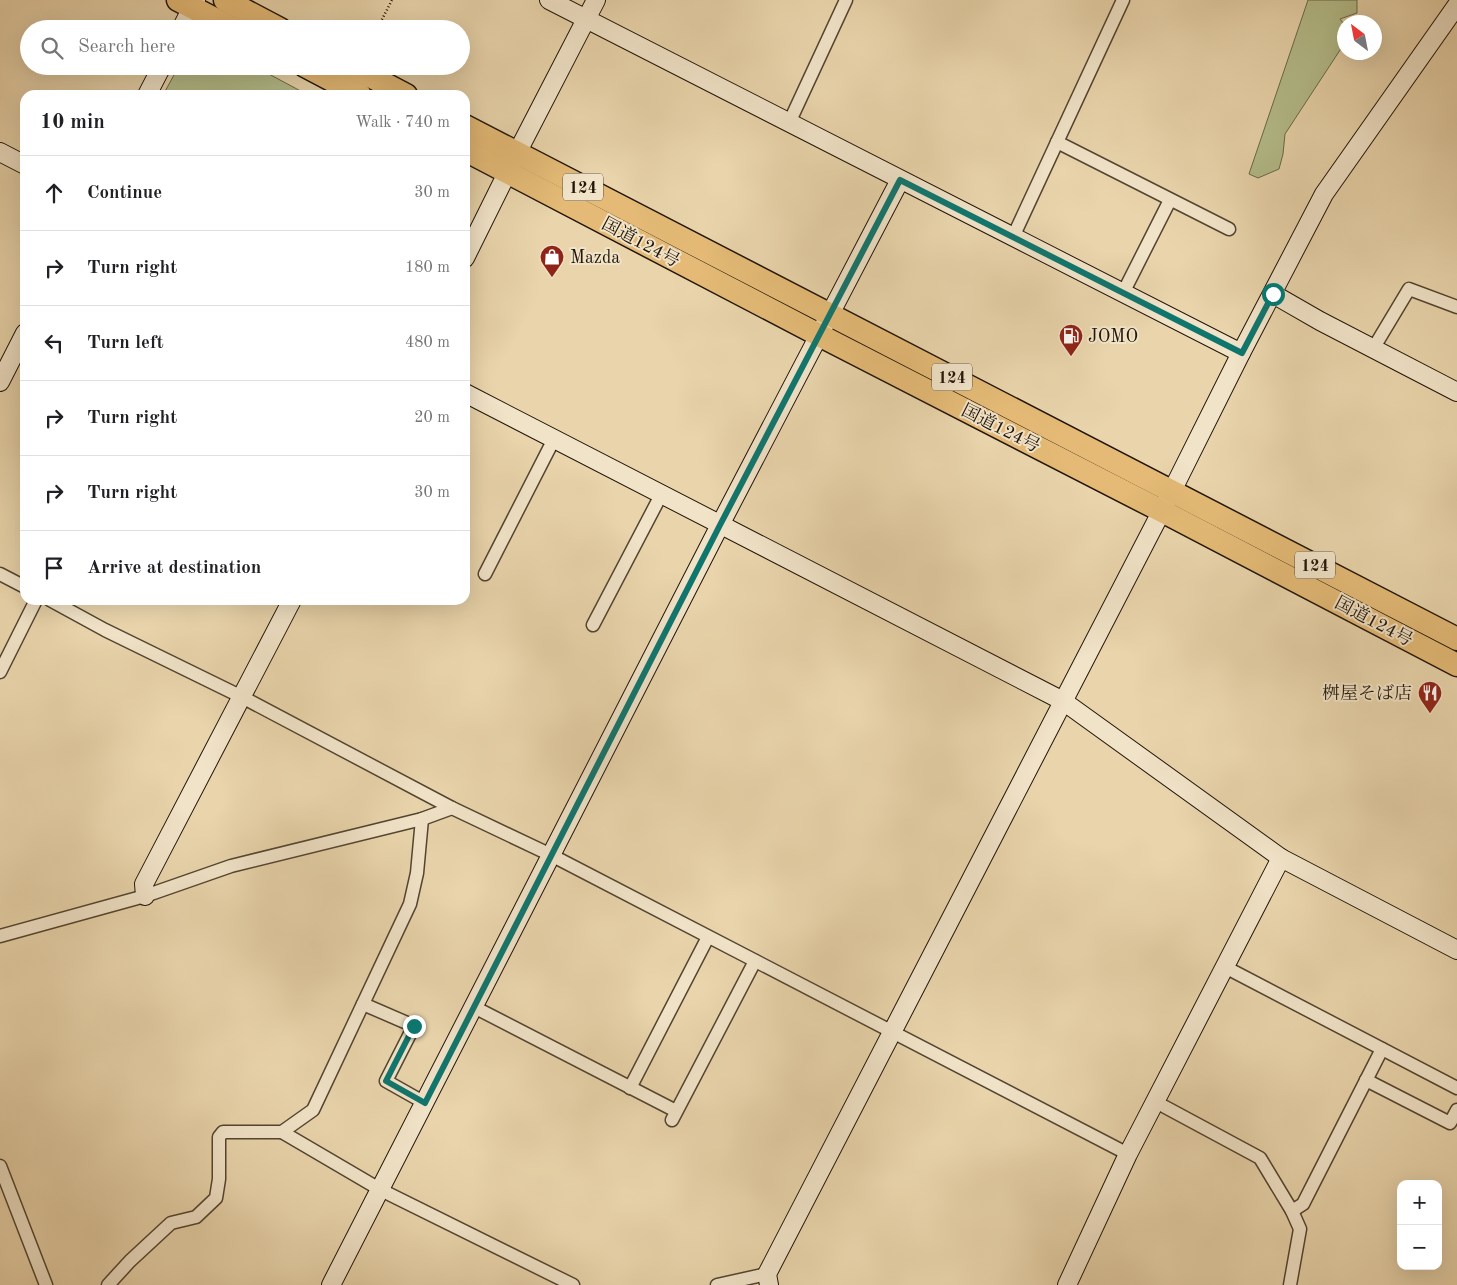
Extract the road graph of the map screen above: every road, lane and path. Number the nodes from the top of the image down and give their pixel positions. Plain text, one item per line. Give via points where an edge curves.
1 (225, 0) edge
2 (392, 0) edge
3 (549, 0) edge
4 (596, 0) edge
5 (846, 0) edge
6 (1123, 0) edge
7 (189, 2) edge
8 (1457, 5) edge
9 (586, 19) junction
10 (184, 20) edge
11 (219, 20) edge
12 (263, 20) edge
13 (382, 20) edge
14 (157, 75) edge
15 (322, 75) edge
16 (369, 75) edge
17 (150, 90) edge
18 (351, 90) edge
19 (397, 90) edge
20 (789, 123) junction
21 (470, 130) edge
22 (1057, 142) junction
23 (470, 151) edge
24 (0, 152) edge
25 (20, 162) edge
26 (512, 163) junction
27 (900, 180) junction
28 (1170, 200) junction
29 (1229, 229) dead end
30 (1013, 237) junction
31 (470, 248) edge
32 (1123, 293) junction
33 (1273, 294) junction
34 (1457, 307) edge
35 (831, 314) junction
36 (819, 335) junction
37 (20, 343) edge
38 (1373, 349) junction
39 (1242, 353) junction
40 (0, 382) edge
41 (1457, 392) edge
42 (470, 396) edge
43 (554, 439) junction
44 (661, 495) junction
45 (1167, 501) junction
46 (720, 525) junction
47 (0, 574) edge
48 (485, 574) dead end
49 (20, 584) edge
50 (34, 605) edge
51 (59, 605) edge
52 (289, 605) edge
53 (593, 625) dead end
54 (1457, 639) edge
55 (1457, 665) edge
56 (0, 672) edge
57 (242, 696) junction
58 (1063, 702) junction
59 (452, 808) junction
60 (422, 819) junction
61 (551, 856) junction
62 (1282, 858) junction
63 (145, 896) junction
64 (0, 936) edge
65 (708, 937) junction
66 (1457, 950) edge
67 (755, 961) junction
68 (1224, 967) junction
69 (363, 1004) junction
70 (474, 1007) junction
71 (892, 1032) junction
72 (1382, 1049) junction
73 (1366, 1080) junction
74 (630, 1088) junction
75 (1457, 1088) edge
76 (1154, 1101) junction
77 (425, 1103) junction
78 (1457, 1110) edge
79 (282, 1132) junction
80 (1128, 1154) junction
81 (0, 1166) edge
82 (381, 1190) junction
83 (1292, 1211) junction
84 (768, 1280) edge
85 (46, 1285) edge
86 (108, 1285) edge
87 (332, 1285) edge
88 (574, 1285) edge
89 (717, 1285) edge
90 (1067, 1285) edge
91 (1290, 1285) edge

1 - 12 highway
2 - 13 path
3 - 9 street
4 - 9 street
5 - 20 street
6 - 22 street
7 - 10 street
7 - 11 highway
8 - 33 street via 1324,194
9 - 20 street
9 - 26 street
14 - 17 street
15 - 18 highway
16 - 19 highway
20 - 27 street
21 - 26 highway, 国道124号 / 124
22 - 28 street
22 - 30 street
23 - 26 highway, 国道124号 / 124
24 - 25 street
26 - 31 street
26 - 35 highway, 国道124号 / 124
26 - 36 highway, 国道124号 / 124
27 - 30 street
27 - 35 street
28 - 29 street
28 - 32 street
30 - 32 street
32 - 39 street
33 - 38 street
33 - 39 street
34 - 38 street via 1409,289
35 - 36 street
35 - 45 highway, 国道124号 / 124
36 - 45 highway, 国道124号 / 124
36 - 46 street
37 - 40 street
38 - 41 street
39 - 45 street
42 - 43 street
43 - 44 street
43 - 48 street
44 - 46 street
44 - 53 street
45 - 54 highway, 国道124号 / 124
45 - 55 highway, 国道124号 / 124
45 - 58 street
46 - 58 street
46 - 61 street
47 - 49 street
50 - 56 street
51 - 57 street
52 - 57 street
57 - 59 street
57 - 63 street via 144,884
58 - 62 street
58 - 71 street
59 - 60 street
59 - 61 street
60 - 63 street via 231,866
60 - 69 street via 418,873 410,904
61 - 65 street
61 - 70 street
62 - 66 street
62 - 68 street
63 - 64 street
65 - 67 street
65 - 74 street
67 - 71 street
67 - 74 street via 674,1116
68 - 72 street
68 - 76 street
69 - 77 street via 414,1026 386,1081
69 - 79 street via 313,1110
70 - 74 street
70 - 77 street
71 - 80 street
71 - 84 street
72 - 73 street
72 - 75 street
73 - 78 street via 1450,1123
73 - 83 street via 1302,1204
76 - 80 street
76 - 83 street via 1260,1158
77 - 82 street
79 - 82 street
79 - 86 street via 223,1132 219,1137 216,1198 196,1217 171,1223
80 - 90 street
81 - 85 street
82 - 87 street
82 - 88 street
83 - 91 street via 1300,1229
84 - 89 street

